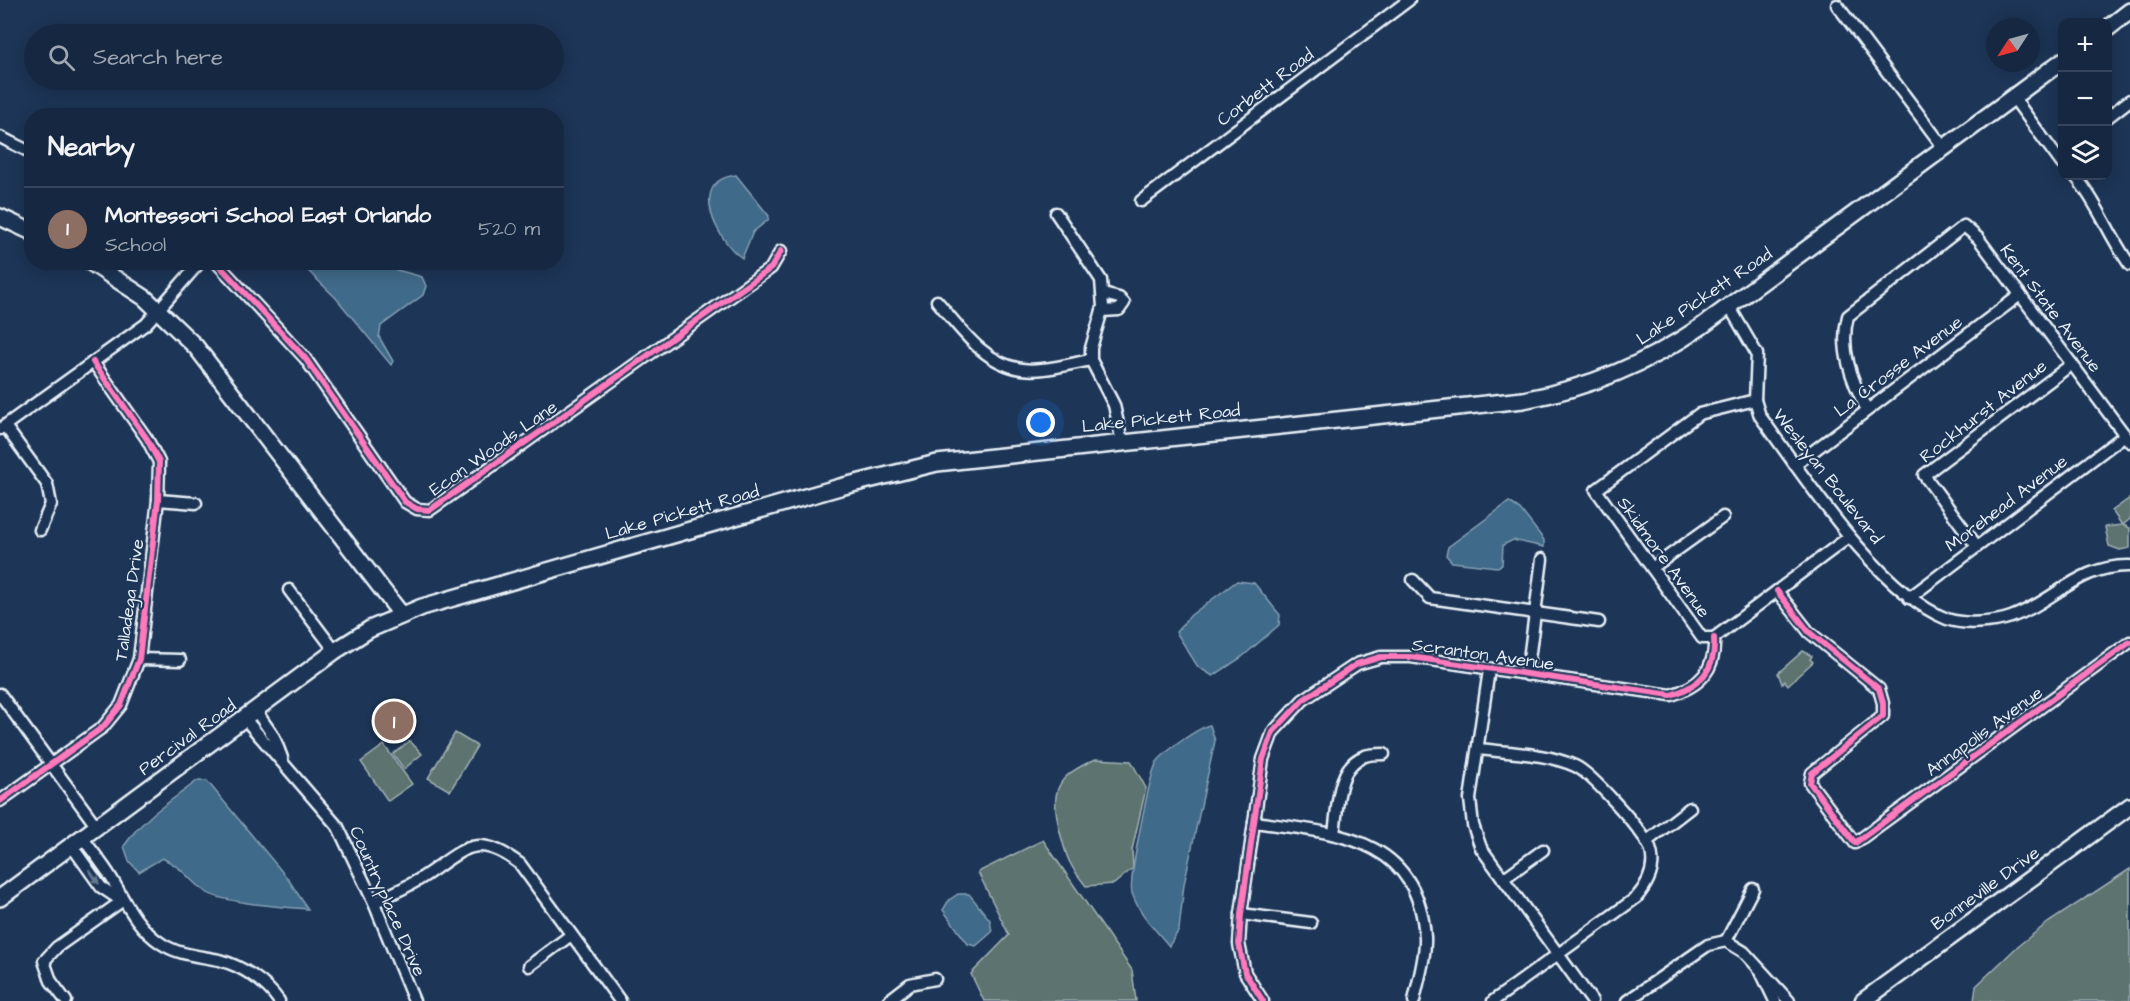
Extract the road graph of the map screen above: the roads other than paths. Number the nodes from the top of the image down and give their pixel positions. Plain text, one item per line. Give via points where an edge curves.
1 (1409, 0) edge
2 (1837, 5) dead end
3 (2130, 11) edge
4 (2112, 25) edge
5 (2058, 64) edge
6 (2013, 97) junction
7 (2130, 100) edge
8 (2112, 114) edge
9 (0, 137) edge
10 (1944, 148) junction
11 (24, 149) edge
12 (2058, 154) edge
13 (2078, 180) edge
14 (1141, 201) dead end
15 (1056, 213) dead end
16 (0, 217) edge
17 (24, 228) edge
18 (781, 251) dead end
19 (2130, 265) edge
20 (102, 270) edge
21 (193, 270) edge
22 (223, 270) edge
23 (1103, 294) junction
24 (2020, 295) junction
25 (937, 301) dead end
26 (1729, 306) junction
27 (159, 310) junction
28 (1102, 311) junction
29 (1091, 360) junction
30 (93, 362) junction
31 (2072, 364) junction
32 (1755, 400) junction
33 (1867, 410) junction
34 (2, 428) edge
35 (2127, 438) edge
36 (1122, 442) junction
37 (1795, 465) junction
38 (158, 500) junction
39 (196, 503) dead end
40 (1723, 517) dead end
41 (40, 530) dead end
42 (1849, 537) junction
43 (1976, 545) junction
44 (1542, 559) dead end
45 (2130, 566) edge
46 (1652, 567) junction
47 (1413, 580) dead end
48 (289, 590) dead end
49 (1777, 591) junction
50 (1909, 598) junction
51 (1535, 612) junction
52 (400, 614) junction
53 (1599, 622) dead end
54 (1714, 638) junction
55 (2130, 642) edge
56 (335, 651) junction
57 (139, 659) junction
58 (180, 660) dead end
59 (1489, 670) junction
60 (1527, 675) junction
61 (0, 694) edge
62 (250, 715) junction
63 (1479, 749) junction
64 (1384, 754) dead end
65 (51, 763) junction
66 (0, 801) edge
67 (2130, 806) edge
68 (1690, 808) dead end
69 (1254, 822) junction
70 (97, 827) junction
71 (1334, 833) junction
72 (77, 841) junction
73 (1646, 842) junction
74 (1543, 850) dead end
75 (1503, 879) junction
76 (1753, 889) dead end
77 (0, 898) edge
78 (122, 901) junction
79 (374, 903) junction
80 (1241, 914) junction
81 (1311, 923) dead end
82 (571, 935) junction
83 (1726, 941) junction
84 (1558, 954) junction
85 (529, 966) dead end
86 (1761, 971) junction
87 (935, 979) dead end
88 (66, 1001) edge
89 (279, 1001) edge
90 (414, 1001) edge
91 (620, 1001) edge
92 (888, 1001) edge
93 (1263, 1001) edge
94 (1414, 1001) edge
95 (1492, 1001) edge
96 (1592, 1001) edge
97 (1627, 1001) edge
98 (1775, 1001) edge
99 (1789, 1001) edge
100 (1863, 1001) edge

1 - 14 street, Corbett Road
2 - 10 street
3 - 4 main road
5 - 6 main road, Lake Pickett Road
6 - 10 main road, Lake Pickett Road
6 - 12 street
7 - 8 street
9 - 11 street
10 - 26 main road, Lake Pickett Road
13 - 19 street
15 - 23 street via 1099,274
16 - 17 main road
18 - 22 street, Econ Woods Lane via 771,268 430,510 417,509 405,502 305,358
20 - 27 main road
21 - 27 street
23 - 28 street
23 - 28 street via 1119,297 1124,303 1119,310
24 - 31 street, Kent State Avenue
24 - 33 street, La Crosse Avenue
24 - 33 street, Kent State Avenue via 1978,238 1964,226 1848,316 1845,352
25 - 29 street via 974,344 996,361 1022,369
26 - 32 street, Wesleyan Boulevard via 1757,354
26 - 36 main road, Lake Pickett Road via 1655,356 1609,377 1559,393 1480,405
27 - 30 street via 139,330
27 - 52 main road via 219,376
28 - 29 street
29 - 36 street via 1114,405
30 - 34 street
30 - 38 street, Talladega Drive via 159,462
31 - 35 street, Kent State Avenue
31 - 43 street, Rockhurst Avenue via 1924,475
32 - 37 street, Wesleyan Boulevard via 1760,416
32 - 46 street, Skidmore Avenue via 1699,414 1596,490
33 - 37 street, La Crosse Avenue
34 - 41 street via 47,484 51,504
35 - 43 street, Morehead Avenue
36 - 52 main road, Lake Pickett Road via 978,457 905,470
37 - 42 street, Wesleyan Boulevard
38 - 39 street
38 - 57 street, Talladega Drive
40 - 46 street
42 - 49 street
42 - 50 street, Wesleyan Boulevard
43 - 50 street, Morehead Avenue
44 - 51 street
45 - 50 street, Wesleyan Boulevard via 2091,571 2035,608 1983,622 1950,620
46 - 54 street, Skidmore Avenue via 1702,638
47 - 51 street via 1430,598
48 - 56 street
49 - 54 street
49 - 55 street, Annapolis Avenue via 1809,632 1879,689 1883,716 1812,773 1810,783 1855,843
51 - 53 street
51 - 60 street
52 - 56 main road, Percival Road
54 - 60 street, Scranton Avenue via 1710,669 1690,689 1671,695
56 - 62 main road, Percival Road
57 - 58 street
57 - 65 street, Talladega Drive via 121,705 104,727
59 - 60 street, Scranton Avenue
59 - 63 street
59 - 69 street, Scranton Avenue via 1411,657 1381,657 1340,674 1303,700 1273,732 1263,759
61 - 65 street
62 - 70 main road, Percival Road
62 - 79 street, Countryplace Drive via 273,737 283,761 338,827
63 - 73 street via 1554,759 1577,767 1594,778
63 - 75 street via 1470,800 1473,825 1482,848
64 - 71 street via 1364,756 1351,764 1341,784
65 - 66 street, Talladega Drive
65 - 70 street
67 - 100 main road, Bonneville Drive
68 - 73 street
69 - 71 street
69 - 80 street, Scranton Avenue
70 - 72 main road, Percival Road
71 - 94 street via 1385,854 1409,882 1420,907 1425,939
72 - 77 main road, Percival Road
72 - 78 street via 112,879
73 - 84 street via 1652,869 1648,884 1636,898
74 - 75 street
75 - 84 street
76 - 83 street
78 - 88 street via 57,947 45,961 51,981
78 - 89 street via 162,944 248,972
79 - 82 street via 422,878 458,852 478,845 500,849 520,864
79 - 90 street, Countryplace Drive
80 - 81 street
80 - 93 street, Scranton Avenue via 1239,944 1245,973
82 - 85 street
82 - 91 street
83 - 86 street via 1744,952
83 - 97 street via 1708,945
84 - 95 street
84 - 96 street
86 - 98 street
86 - 99 street
87 - 92 street via 910,984

